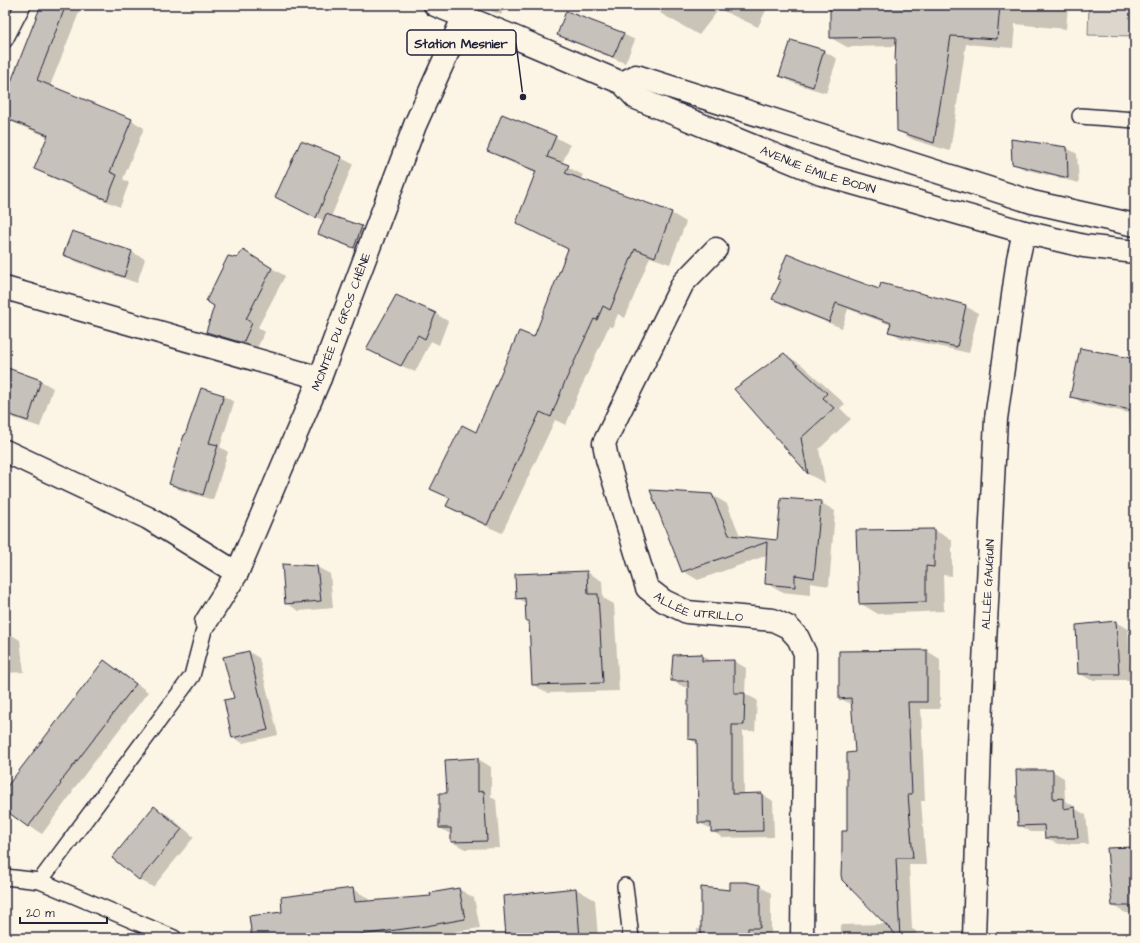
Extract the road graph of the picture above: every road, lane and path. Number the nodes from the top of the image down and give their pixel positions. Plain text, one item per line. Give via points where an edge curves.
1 (23, 5) edge
2 (434, 5) edge
3 (464, 16) junction
4 (5, 40) edge
5 (622, 83) junction
6 (1080, 116) dead end
7 (1135, 120) edge
8 (1032, 202) junction
9 (1135, 225) edge
10 (1024, 232) junction
11 (716, 249) dead end
12 (1135, 252) edge
13 (5, 288) edge
14 (320, 378) junction
15 (5, 451) edge
16 (237, 573) junction
17 (206, 622) joint
18 (5, 876) edge
19 (40, 881) junction
20 (625, 886) dead end
21 (174, 938) edge
22 (631, 938) edge
23 (802, 938) edge
24 (974, 938) edge

1 - 4 lane
2 - 3 street, AVENUE ÉMILE BODIN
3 - 5 street, AVENUE ÉMILE BODIN
3 - 14 street, MONTÉE DU GROS CHÊNE via 415,125
5 - 8 street via 636,76
5 - 10 street, AVENUE ÉMILE BODIN via 636,98 821,174
6 - 7 lane
8 - 9 street
8 - 10 street
10 - 12 street, AVENUE ÉMILE BODIN via 1084,246
10 - 24 street, ALLÉE GAUGUIN via 996,419 980,745
11 - 23 street, ALLÉE UTRILLO via 683,283 604,443 647,588 664,601 687,612 773,620 788,627 798,638 805,653
13 - 14 street
14 - 16 street, MONTÉE DU GROS CHÊNE
15 - 16 street via 148,518
16 - 17 street, MONTÉE DU GROS CHÊNE
17 - 19 lane via 192,676
18 - 19 lane
19 - 21 lane
20 - 22 lane

